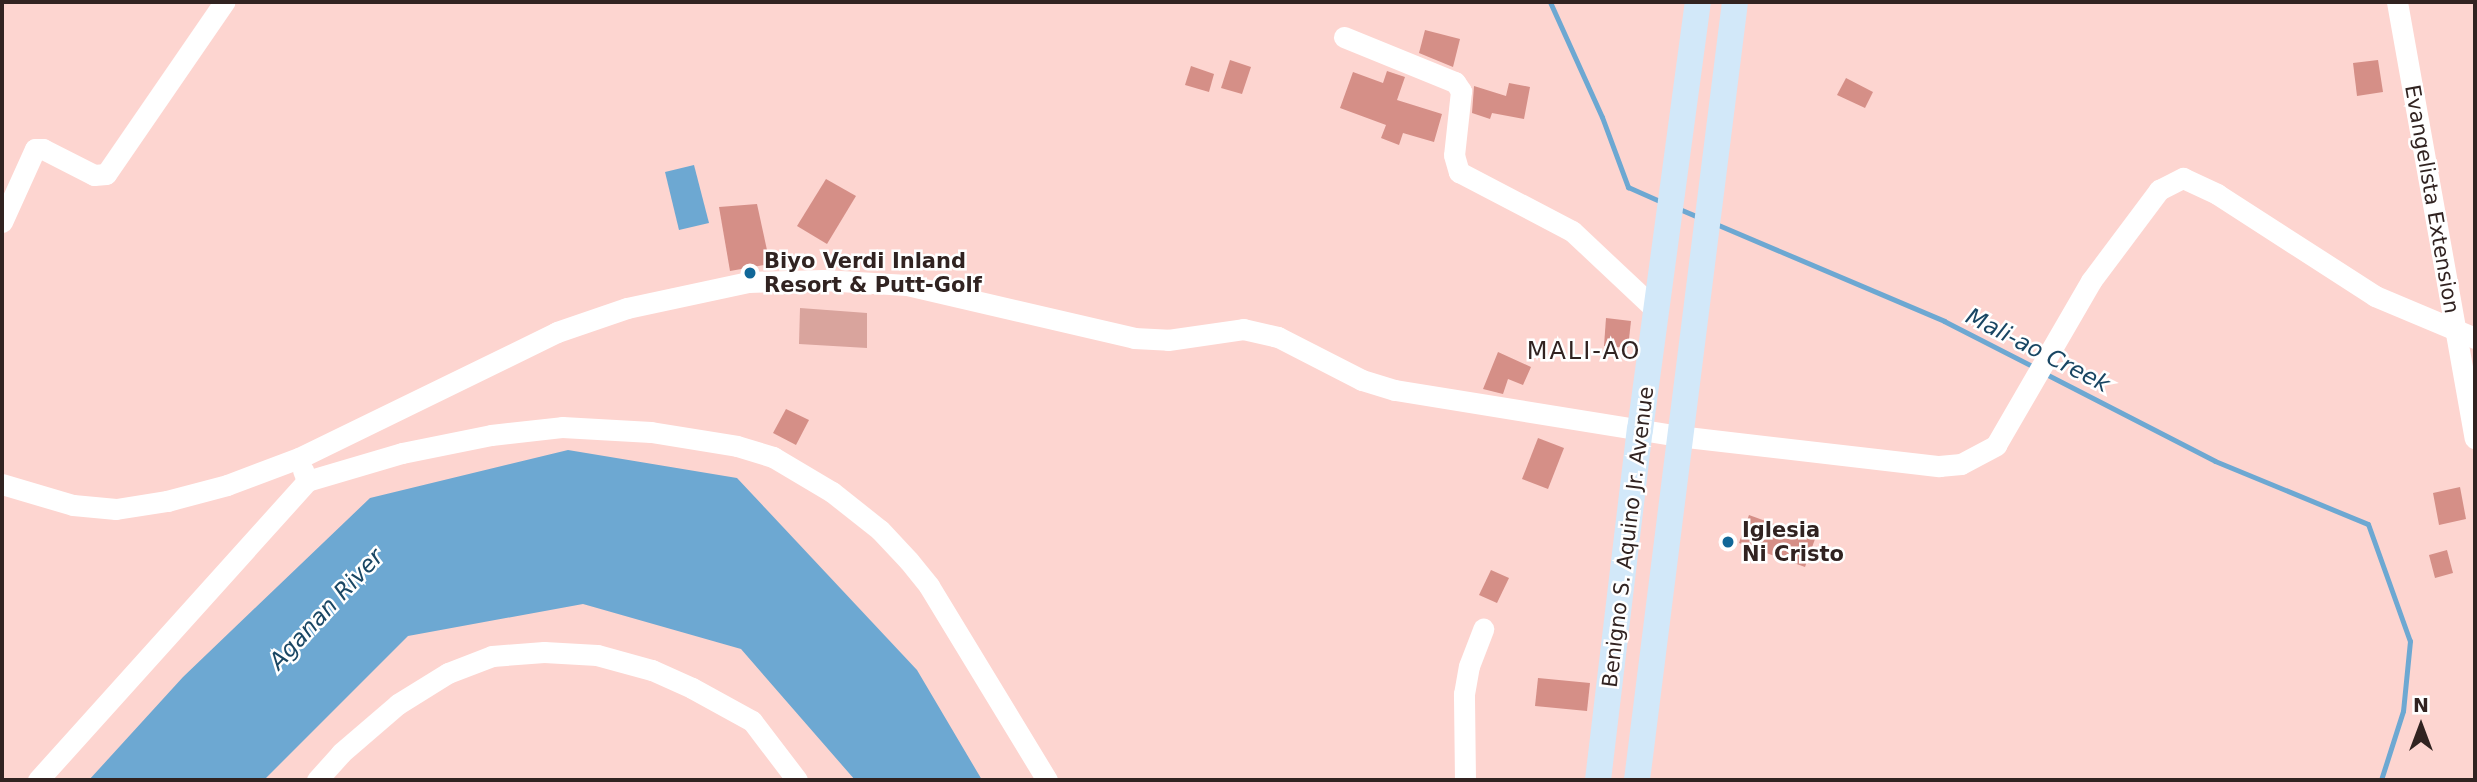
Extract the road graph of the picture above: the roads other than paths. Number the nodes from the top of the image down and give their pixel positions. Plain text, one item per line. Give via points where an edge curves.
1 (224, 2) edge
2 (1698, 2) edge
3 (1735, 2) edge
4 (2397, 2) edge
5 (1344, 37) dead end
6 (2, 222) edge
7 (1656, 310) junction
8 (2455, 329) junction
9 (2475, 338) edge
10 (1640, 430) junction
11 (1678, 436) junction
12 (2475, 438) edge
13 (299, 458) junction
14 (307, 481) junction
15 (2, 484) edge
16 (1482, 629) dead end
17 (38, 780) edge
18 (317, 780) edge
19 (797, 780) edge
20 (1047, 780) edge
21 (1465, 780) edge
22 (1598, 780) edge
23 (1637, 780) edge

1 - 6 street via 106,174 94,176 35,149
2 - 7 main road, Benigno S. Aquino Jr. Avenue
3 - 11 main road, Benigno S. Aquino Jr. Avenue
4 - 8 street, Evangelista Extension
5 - 7 street via 1455,82 1461,91 1454,155 1459,172 1572,231
7 - 10 main road, Benigno S. Aquino Jr. Avenue
8 - 9 street
8 - 11 street via 2375,296 2217,194 2183,178 2159,190 2066,319 1996,445 1961,464 1939,466
8 - 12 street, Evangelista Extension
10 - 11 street
10 - 13 street via 1395,390 1362,380 1278,337 1243,329 1168,340 1134,338 907,285 810,280 748,282 627,308 569,328
10 - 22 main road, Benigno S. Aquino Jr. Avenue
11 - 23 main road, Benigno S. Aquino Jr. Avenue
13 - 14 street
13 - 15 street via 228,485 167,502 116,509 74,505
14 - 17 street
14 - 20 street via 402,453 562,427 651,432 737,446 773,457 832,492 880,530 909,561 929,586
16 - 21 street via 1464,694
18 - 19 street via 398,704 448,673 492,656 544,652 597,655 652,670 692,688 752,721

